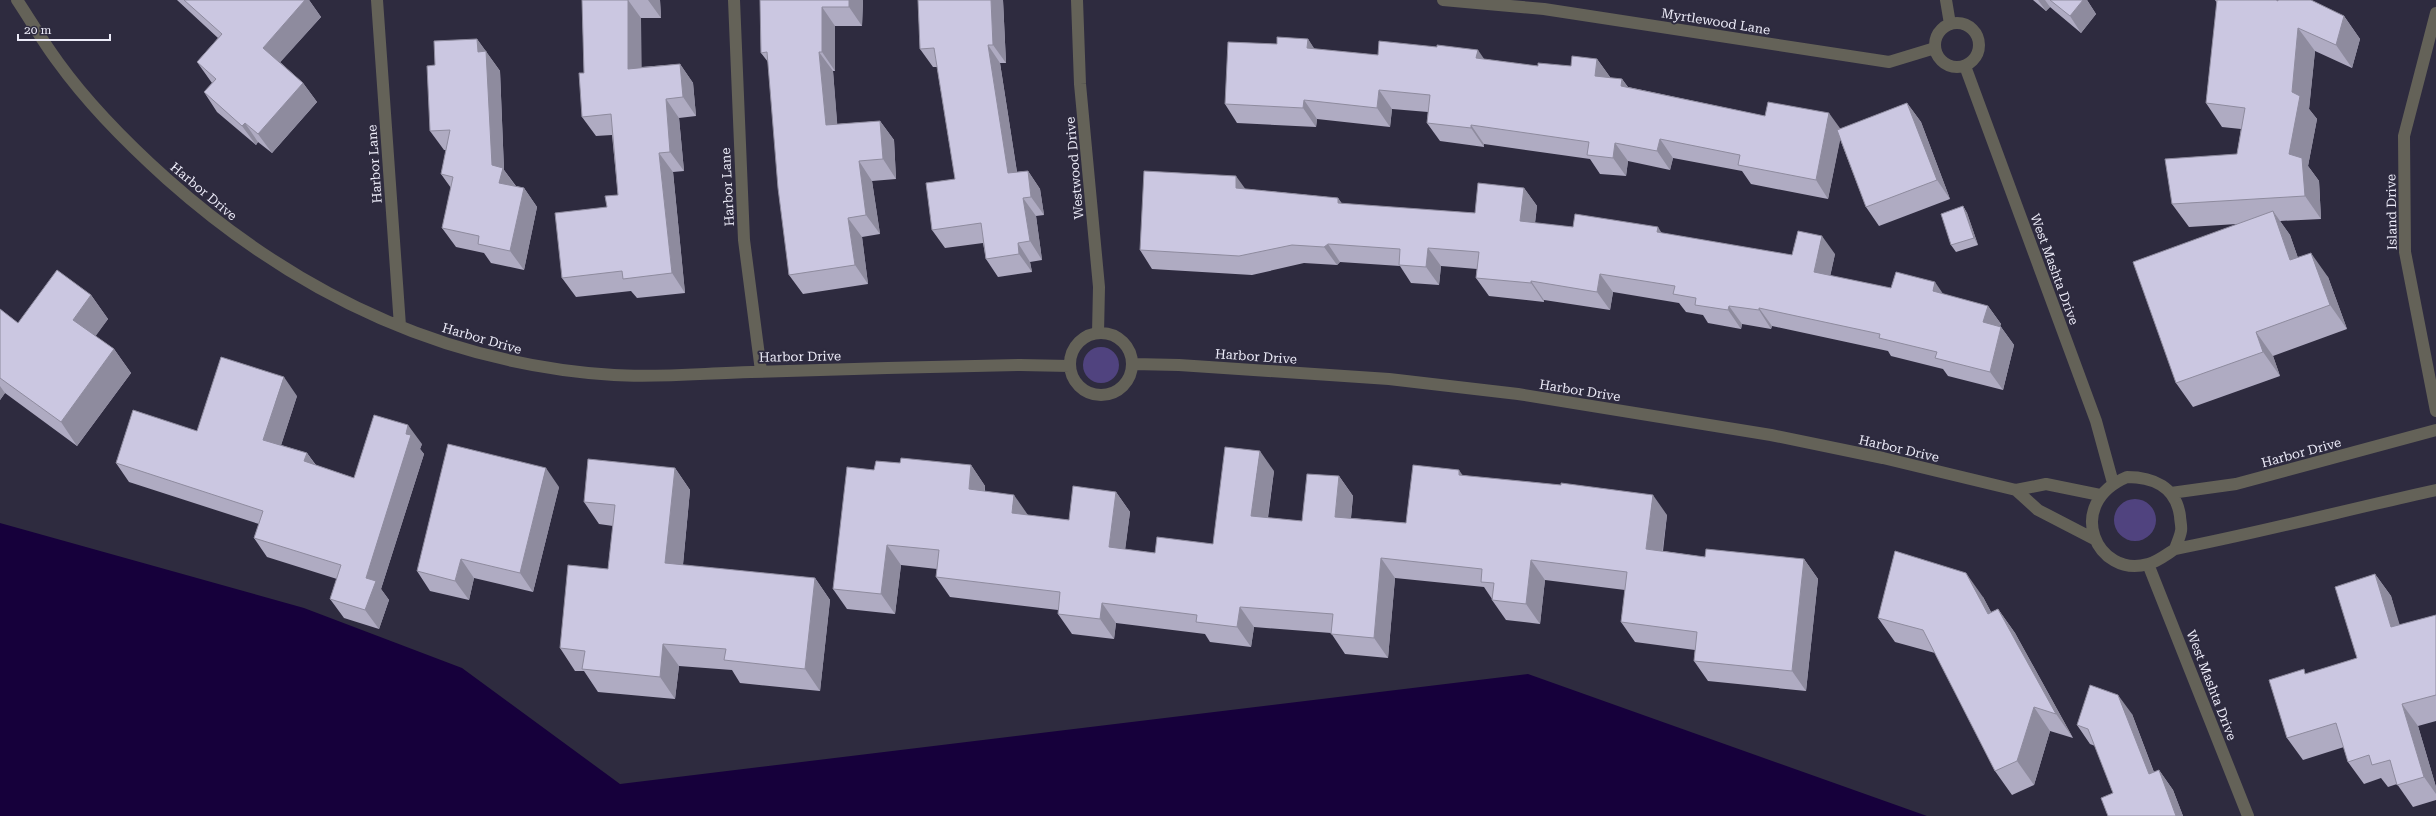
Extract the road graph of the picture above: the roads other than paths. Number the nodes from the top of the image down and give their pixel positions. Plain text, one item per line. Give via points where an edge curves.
1 (17, 0) edge
2 (377, 0) edge
3 (734, 0) edge
4 (1077, 0) edge
5 (1442, 0) edge
6 (1946, 0) edge
7 (2436, 13) edge
8 (1950, 24) junction
9 (1935, 48) junction
10 (1965, 66) junction
11 (400, 326) junction
12 (1098, 333) junction
13 (1133, 364) junction
14 (1070, 366) junction
15 (761, 371) junction
16 (2436, 411) edge
17 (2436, 430) edge
18 (2113, 484) junction
19 (2016, 490) junction
20 (2436, 490) edge
21 (2171, 493) junction
22 (2100, 495) junction
23 (2096, 540) junction
24 (2175, 549) junction
25 (2148, 564) junction
26 (2248, 816) edge

1 - 11 street, Harbor Drive via 58,63 105,120 206,213 246,244 311,285
2 - 11 street, Harbor Lane
3 - 15 street, Harbor Lane via 744,240
4 - 12 street, Westwood Drive via 1080,84 1099,287
5 - 9 street, Myrtlewood Lane via 1544,9 1889,62
6 - 8 street
7 - 16 street, Island Drive via 2404,136 2406,252
8 - 9 street via 1942,29 1936,38
8 - 10 street via 1960,23 1976,33 1979,42 1978,52
9 - 10 street via 1939,57 1947,64
10 - 18 street, West Mashta Drive via 2096,421
11 - 15 street, Harbor Drive via 456,348 524,364 616,375
12 - 13 street via 1118,337 1128,347
12 - 14 street via 1083,339 1074,347
13 - 14 street via 1132,373 1125,385 1115,393 1104,396 1092,395 1082,390 1074,381
13 - 19 street, Harbor Drive via 1389,379 1518,394 1771,435 1883,458
14 - 15 street, Harbor Drive
17 - 21 street, Harbor Drive via 2236,484
18 - 21 street via 2127,477 2144,477 2159,482
18 - 22 street
19 - 22 street, Harbor Drive via 2046,484
19 - 23 street, Harbor Drive via 2038,510
20 - 24 street via 2365,505 2249,535
21 - 24 street via 2178,507 2182,530
22 - 23 street via 2093,510 2092,525
23 - 25 street via 2105,553 2117,562 2133,566
24 - 25 street
25 - 26 street, West Mashta Drive

